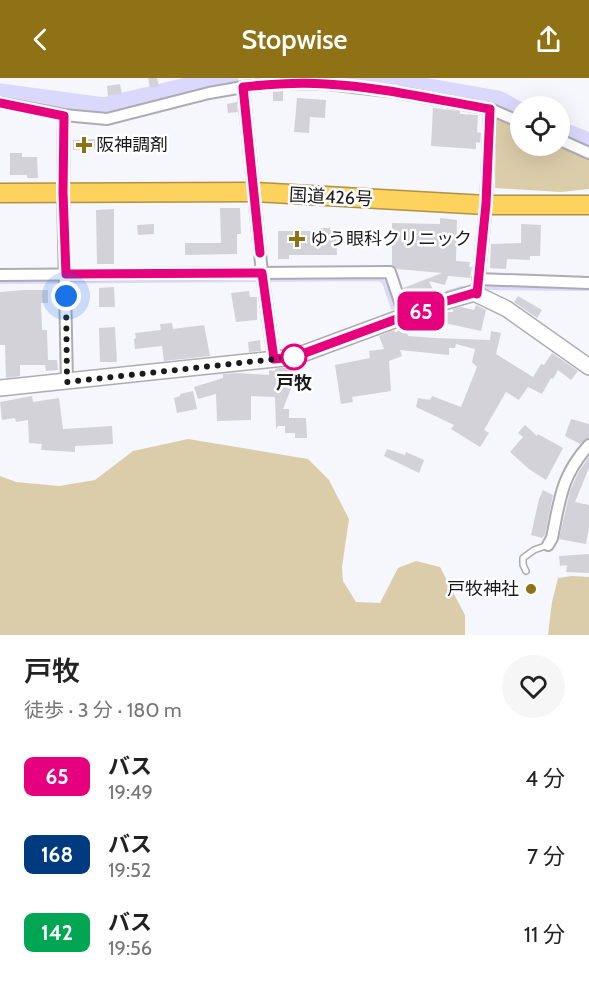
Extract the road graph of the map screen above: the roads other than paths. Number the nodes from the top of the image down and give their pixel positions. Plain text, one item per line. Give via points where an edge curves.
1 (243, 87) junction
2 (0, 103) edge
3 (490, 109) junction
4 (64, 116) junction
5 (510, 118) edge
6 (570, 144) edge
7 (589, 153) edge
8 (63, 192) junction
9 (255, 192) junction
10 (0, 193) edge
11 (486, 204) junction
12 (589, 205) edge
13 (262, 273) junction
14 (66, 274) junction
15 (0, 275) edge
16 (589, 282) edge
17 (478, 287) junction
18 (405, 317) junction
19 (274, 359) junction
20 (589, 367) edge
21 (67, 382) junction
22 (0, 388) edge
23 (589, 445) edge
24 (548, 545) joint
25 (526, 571) dead end

1 - 3 street via 327,84
1 - 4 street via 107,119
1 - 9 street
2 - 4 street
3 - 5 street
3 - 11 street
4 - 8 street
6 - 7 street
8 - 9 highway, 国道426号
8 - 10 highway, 国道426号
8 - 14 street
9 - 11 highway, 国道426号
9 - 13 street
11 - 12 highway, 国道426号
11 - 17 street
13 - 14 street
13 - 18 street via 390,272
13 - 19 street
14 - 15 street
14 - 21 street
16 - 17 street
17 - 18 street via 474,293
17 - 20 street
18 - 19 street via 294,357
19 - 21 street
21 - 22 street
23 - 24 street via 563,483
24 - 25 lane via 523,558

